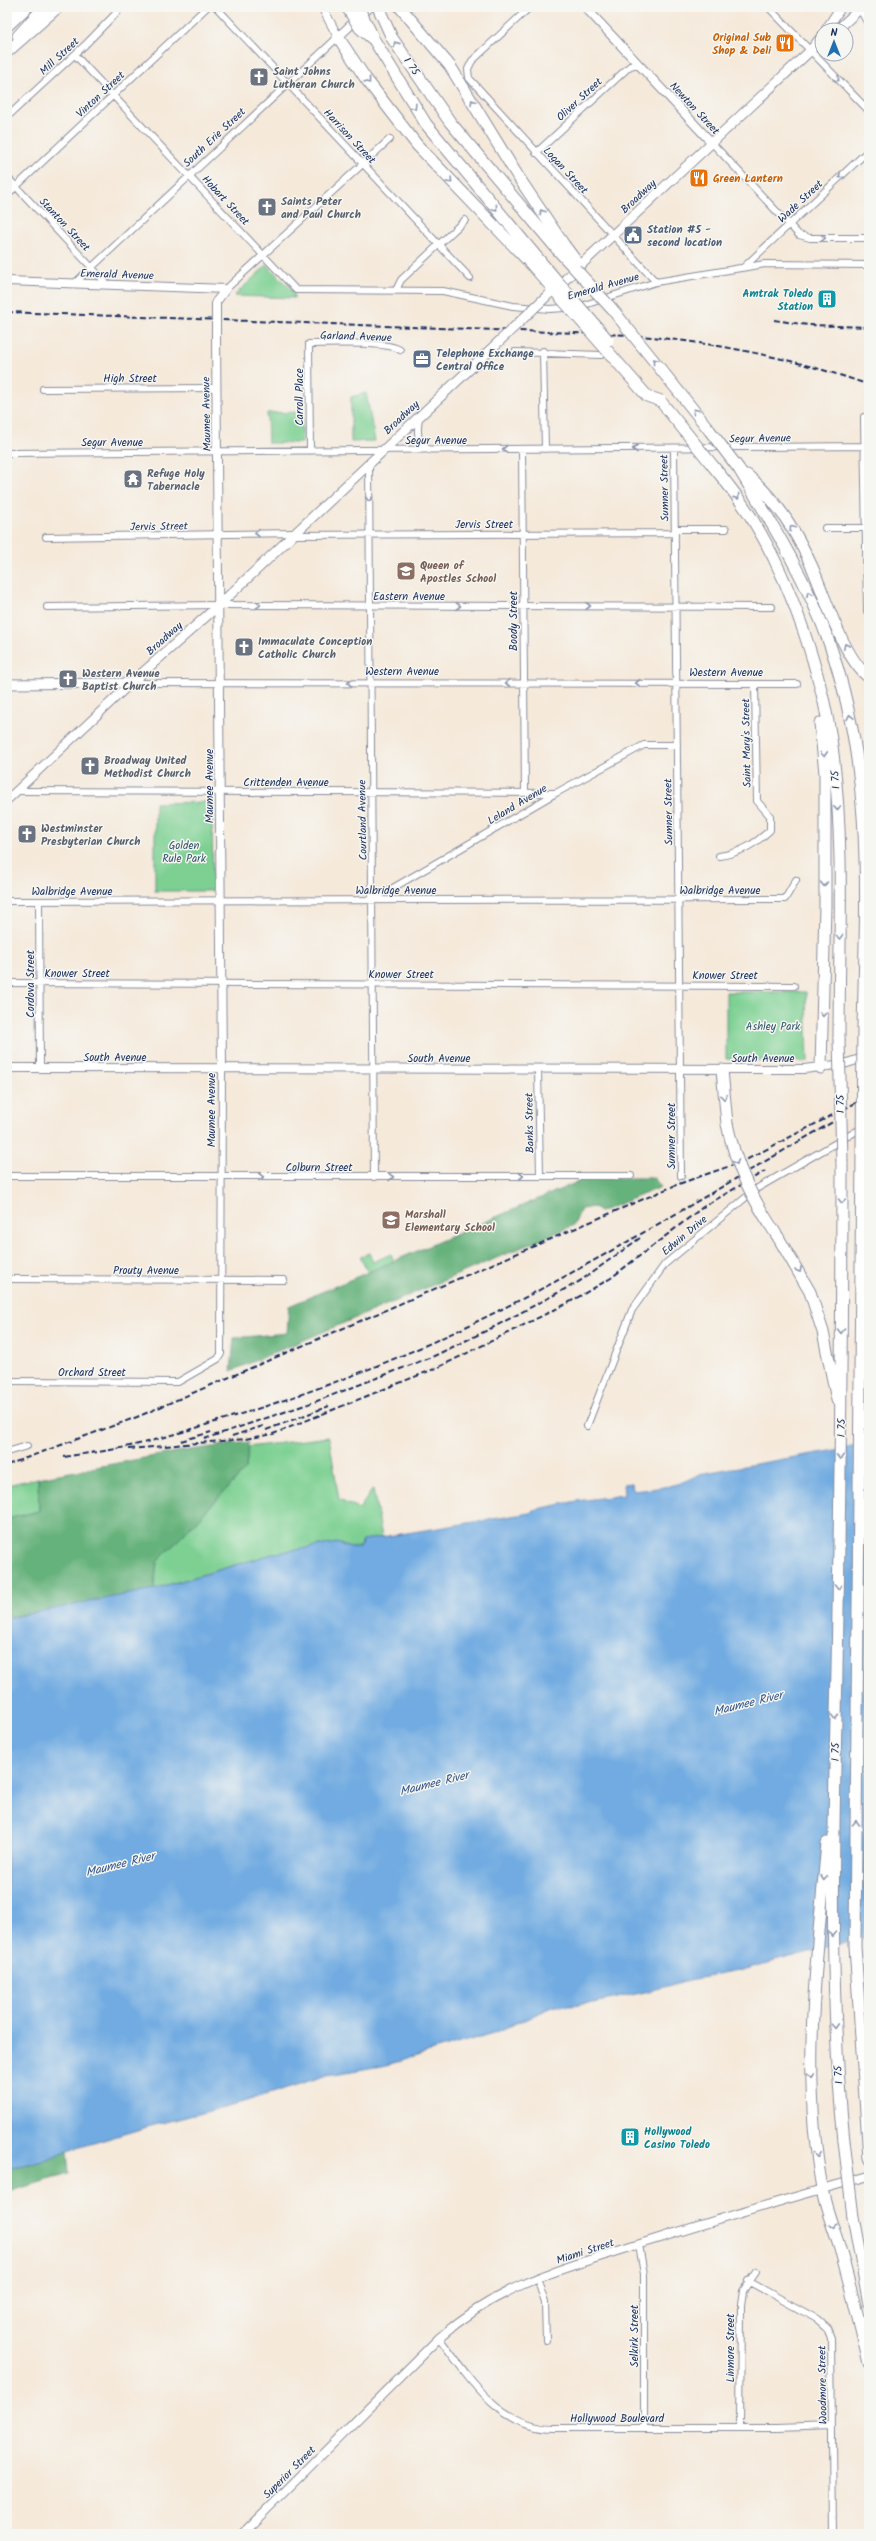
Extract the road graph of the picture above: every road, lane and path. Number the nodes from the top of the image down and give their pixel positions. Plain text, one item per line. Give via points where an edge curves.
1 (14, 7) edge
2 (27, 7) edge
3 (44, 7) edge
4 (58, 7) edge
5 (122, 7) edge
6 (208, 7) edge
7 (216, 7) edge
8 (322, 7) edge
9 (347, 7) edge
10 (358, 7) edge
11 (370, 7) edge
12 (378, 7) edge
13 (400, 7) edge
14 (530, 7) edge
15 (585, 7) edge
16 (841, 7) edge
17 (860, 8) edge
18 (771, 10) dead end
19 (7, 17) edge
20 (831, 22) edge
21 (845, 22) edge
22 (7, 26) edge
23 (869, 26) edge
24 (338, 37) junction
25 (377, 45) junction
26 (814, 46) edge
27 (7, 48) edge
28 (814, 49) edge
29 (810, 51) junction
30 (7, 52) edge
31 (75, 54) junction
32 (638, 64) junction
33 (287, 83) junction
34 (114, 95) junction
35 (869, 111) edge
36 (7, 117) edge
37 (390, 139) dead end
38 (712, 143) junction
39 (869, 150) edge
40 (536, 153) junction
41 (363, 164) junction
42 (189, 175) junction
43 (7, 177) edge
44 (16, 187) junction
45 (7, 195) edge
46 (465, 220) dead end
47 (788, 225) junction
48 (613, 235) junction
49 (869, 238) edge
50 (438, 244) junction
51 (560, 247) junction
52 (265, 256) junction
53 (537, 264) junction
54 (869, 266) edge
55 (92, 267) junction
56 (744, 267) junction
57 (470, 278) dead end
58 (7, 280) edge
59 (656, 282) junction
60 (74, 283) junction
61 (108, 285) junction
62 (226, 289) junction
63 (296, 290) joint
64 (396, 290) junction
65 (309, 344) joint
66 (400, 350) dead end
67 (514, 352) dead end
68 (543, 352) junction
69 (602, 355) dead end
70 (216, 388) junction
71 (43, 389) dead end
72 (418, 417) junction
73 (864, 417) dead end
74 (865, 446) junction
75 (522, 449) junction
76 (545, 449) junction
77 (674, 449) junction
78 (384, 450) junction
79 (429, 450) junction
80 (310, 451) junction
81 (217, 452) junction
82 (7, 453) edge
83 (369, 463) junction
84 (739, 469) junction
85 (825, 528) dead end
86 (868, 528) edge
87 (726, 529) dead end
88 (675, 531) junction
89 (294, 534) junction
90 (523, 534) junction
91 (218, 535) junction
92 (370, 535) junction
93 (46, 537) dead end
94 (219, 605) junction
95 (523, 606) junction
96 (676, 606) junction
97 (47, 607) dead end
98 (370, 607) junction
99 (772, 607) dead end
100 (868, 608) edge
101 (803, 632) junction
102 (869, 677) edge
103 (219, 682) junction
104 (131, 683) junction
105 (371, 683) junction
106 (677, 683) junction
107 (7, 684) edge
108 (524, 684) junction
109 (756, 684) junction
110 (797, 684) dead end
111 (677, 745) junction
112 (17, 791) junction
113 (220, 792) junction
114 (372, 792) junction
115 (525, 792) junction
116 (556, 793) junction
117 (7, 800) edge
118 (869, 840) edge
119 (866, 853) junction
120 (719, 856) dead end
121 (796, 880) dead end
122 (372, 900) junction
123 (679, 900) junction
124 (7, 901) edge
125 (39, 901) junction
126 (222, 901) junction
127 (7, 983) edge
128 (40, 983) junction
129 (222, 984) junction
130 (373, 984) junction
131 (680, 985) junction
132 (794, 986) dead end
133 (869, 1056) edge
134 (7, 1068) edge
135 (40, 1068) junction
136 (820, 1068) junction
137 (222, 1069) junction
138 (373, 1069) junction
139 (538, 1069) junction
140 (681, 1070) junction
141 (722, 1070) junction
142 (869, 1124) edge
143 (7, 1176) edge
144 (540, 1176) junction
145 (631, 1176) dead end
146 (681, 1176) dead end
147 (222, 1177) junction
148 (374, 1177) junction
149 (7, 1279) edge
150 (222, 1280) junction
151 (284, 1280) dead end
152 (7, 1382) edge
153 (178, 1382) joint
154 (841, 1418) junction
155 (587, 1426) dead end
156 (27, 1446) dead end
157 (7, 1452) edge
158 (834, 1755) junction
159 (869, 2158) edge
160 (869, 2176) edge
161 (822, 2189) junction
162 (639, 2244) junction
163 (756, 2272) dead end
164 (537, 2278) junction
165 (748, 2281) junction
166 (869, 2304) edge
167 (440, 2338) junction
168 (546, 2340) dead end
169 (869, 2363) edge
170 (352, 2426) joint
171 (832, 2426) junction
172 (644, 2427) junction
173 (740, 2428) junction
174 (242, 2534) edge
175 (833, 2534) edge

1 - 19 highway
2 - 22 highway
3 - 27 highway
4 - 30 highway
5 - 31 street, Mill Street
6 - 34 street, Vinton Street
7 - 33 street, Harrison Street
8 - 24 street
9 - 25 highway, bridge via 360,28
10 - 25 highway, bridge
11 - 24 street, South Erie Street
51 -> 12 highway, I 75 via 450,122 386,28
51 -> 13 highway via 450,66
14 - 40 street, Logan Street via 472,61 468,69 472,83
15 - 32 street, Newton Street
16 - 20 main road
17 - 21 main road
17 - 23 street
18 - 29 street
24 - 33 street, South Erie Street
24 -> 53 highway via 366,79 417,145
25 -> 53 highway, I 75 via 426,124
26 - 29 main road, Broadway
28 - 29 main road, Broadway
29 -> 35 street
29 - 38 main road, Broadway
31 - 34 street, Hobart Street
31 - 36 street, Mill Street
32 - 38 street, Newton Street
32 - 40 street, Oliver Street via 630,66
33 - 41 street, Harrison Street
33 - 42 street, South Erie Street
34 - 42 street, Hobart Street
34 - 44 street, Vinton Street
37 - 41 street
38 - 47 street, Newton Street
38 - 48 main road, Broadway
39 -> 47 street, Wade Street
40 - 48 street, Logan Street
41 - 50 street, Harrison Street
41 - 52 street
42 - 52 street, Hobart Street
42 - 55 street, South Erie Street
43 - 44 street, Stanton Street
44 - 45 street, Vinton Street
44 - 55 street, Stanton Street
46 - 50 street
47 -> 49 street, Newton Street via 804,237
47 - 56 street, Wade Street
48 - 59 street, Logan Street
48 - 72 main road, Broadway, bridge
50 - 57 street, Harrison Street
50 - 64 street via 401,280
84 -> 51 highway, I 75, bridge
52 - 62 street
52 - 63 street, Hobart Street
53 -> 101 highway, I 75 / I 75, bridge via 661,402 714,466 754,522 773,559
54 - 56 street, Emerald Avenue via 777,263
55 - 60 street, South Erie Street
55 - 61 street, Stanton Street
56 - 59 street, Emerald Avenue
58 - 60 street, Emerald Avenue
59 - 64 street, Emerald Avenue via 578,307 550,309 513,306 443,291
60 - 61 street, Emerald Avenue
61 - 62 street, Emerald Avenue
62 - 70 street, Maumee Avenue, bridge via 216,302
63 - 64 street, Emerald Avenue
65 - 66 street, Garland Avenue via 392,346
65 - 80 street, Carroll Place
67 - 68 street
68 - 69 street
68 - 76 street
70 - 71 street, High Street
70 - 81 street, Maumee Avenue
72 - 78 main road, Broadway
72 - 79 street via 420,442
73 - 74 street
74 - 77 street, Segur Avenue
74 - 86 street
75 - 76 street, Segur Avenue
75 -> 79 street, Segur Avenue
75 - 90 street, Boody Street
77 -> 76 street, Segur Avenue
77 - 88 street, Sumner Street
78 - 79 street, Segur Avenue
78 - 80 street, Segur Avenue
78 - 83 main road, Broadway
80 - 81 street, Segur Avenue
81 - 82 street, Segur Avenue
81 - 91 street, Maumee Avenue
83 - 89 main road, Broadway
83 -> 92 street, Courtland Avenue
102 -> 84 highway via 851,657 796,534 774,500
119 -> 84 highway, I 75 via 859,758 847,703 830,645 786,546
85 - 86 street
86 - 100 street
87 - 88 street, Jervis Street
88 - 90 street, Jervis Street
88 - 96 street, Sumner Street
89 -> 91 street, Jervis Street
89 - 92 street, Jervis Street
89 - 94 main road, Broadway
90 - 92 street, Jervis Street
90 - 95 street, Boody Street
91 - 93 street, Jervis Street
91 - 94 street, Maumee Avenue
92 - 98 street, Courtland Avenue
94 - 97 street, Eastern Avenue
94 -> 98 street, Eastern Avenue
94 - 103 street, Maumee Avenue
94 - 104 main road, Broadway
95 -> 96 street, Eastern Avenue
98 -> 95 street, Eastern Avenue
95 - 108 street, Boody Street
96 - 99 street, Eastern Avenue
96 - 106 street, Sumner Street
98 - 105 street, Courtland Avenue
101 -> 136 highway via 818,706 825,773 824,974
101 -> 154 highway, I 75 / I 75, bridge via 824,709 836,776 842,1162
103 - 104 street, Western Avenue
105 -> 103 street, Western Avenue
103 - 113 street, Maumee Avenue
104 - 107 main road, Western Avenue
104 - 112 street, Broadway
108 -> 105 street, Western Avenue
105 - 114 street, Courtland Avenue
106 -> 108 street, Western Avenue
106 - 109 street, Western Avenue
106 - 111 street, Sumner Street
108 - 115 street, Boody Street
109 - 110 street, Western Avenue
109 - 120 street, Saint Mary's Street via 757,801 772,822 770,830 750,847
111 - 116 street, Leland Avenue via 644,745
111 - 123 street, Sumner Street
112 - 113 street, Crittenden Avenue
112 - 117 street, Broadway
113 - 114 street, Crittenden Avenue
113 - 126 street, Maumee Avenue
114 - 115 street, Crittenden Avenue
114 - 122 street, Courtland Avenue
115 - 116 street, Crittenden Avenue
116 - 122 street, Leland Avenue
118 - 119 highway
159 -> 119 highway, I 75, bridge via 857,1992 856,1862
121 - 123 street, Walbridge Avenue via 785,899
122 - 123 street, Walbridge Avenue
122 - 126 street, Walbridge Avenue
122 - 130 street, Courtland Avenue
123 - 131 street, Sumner Street
124 - 125 street, Walbridge Avenue
125 - 126 street, Walbridge Avenue
125 - 128 street, Cordova Street
126 - 129 street, Maumee Avenue
127 - 128 street, Knower Street
128 - 129 street, Knower Street
128 - 135 street, Cordova Street
129 - 130 street, Knower Street
129 - 137 street, Maumee Avenue
130 - 131 street, Knower Street
130 - 138 street, Courtland Avenue
131 - 132 street, Knower Street
131 - 140 street, Sumner Street
133 - 136 street, South Avenue
134 - 135 street, South Avenue
135 - 137 street, South Avenue
136 - 141 street, South Avenue
137 - 138 street, South Avenue
137 - 147 street, Maumee Avenue
138 - 139 street, South Avenue
138 - 148 street, Courtland Avenue
139 - 140 street, South Avenue
139 - 144 street, Banks Street
140 - 141 street, South Avenue
140 - 146 street, Sumner Street
141 -> 154 highway, bridge via 727,1124 733,1152 743,1180 810,1292 823,1332
142 - 155 street, Edwin Drive via 756,1189 665,1264 632,1310
143 - 147 street, Colburn Street
144 - 145 street, Colburn Street
148 -> 144 street, Colburn Street
147 -> 148 street, Colburn Street
147 - 150 street, Maumee Avenue
149 - 150 street, Prouty Avenue
150 - 151 street, Prouty Avenue
150 - 153 street, Maumee Avenue via 221,1354 209,1366
152 - 153 street, Orchard Street
154 -> 158 highway, I 75 / I 75
156 - 157 street
158 -> 161 highway via 813,2000 811,2087
158 -> 166 highway, I 75 / I 75, bridge via 833,1987 838,2076 853,2217
160 - 161 street, Miami Street
161 - 162 street, Miami Street
161 -> 169 highway
162 - 164 street, Miami Street
162 - 172 street, Selkirk Street via 644,2274
163 - 165 street, Linmore Street
164 - 167 street, Miami Street via 482,2304
164 - 168 street via 545,2303
165 - 171 street, Woodmore Street via 810,2315 827,2328 832,2344
165 - 173 street, Linmore Street via 741,2305
167 - 170 street, Miami Street
167 - 172 street, Hollywood Boulevard via 490,2402 517,2420 550,2428
170 - 174 street, Superior Street
171 - 173 street, Hollywood Boulevard
171 - 175 street, Woodmore Street
172 - 173 street, Hollywood Boulevard

